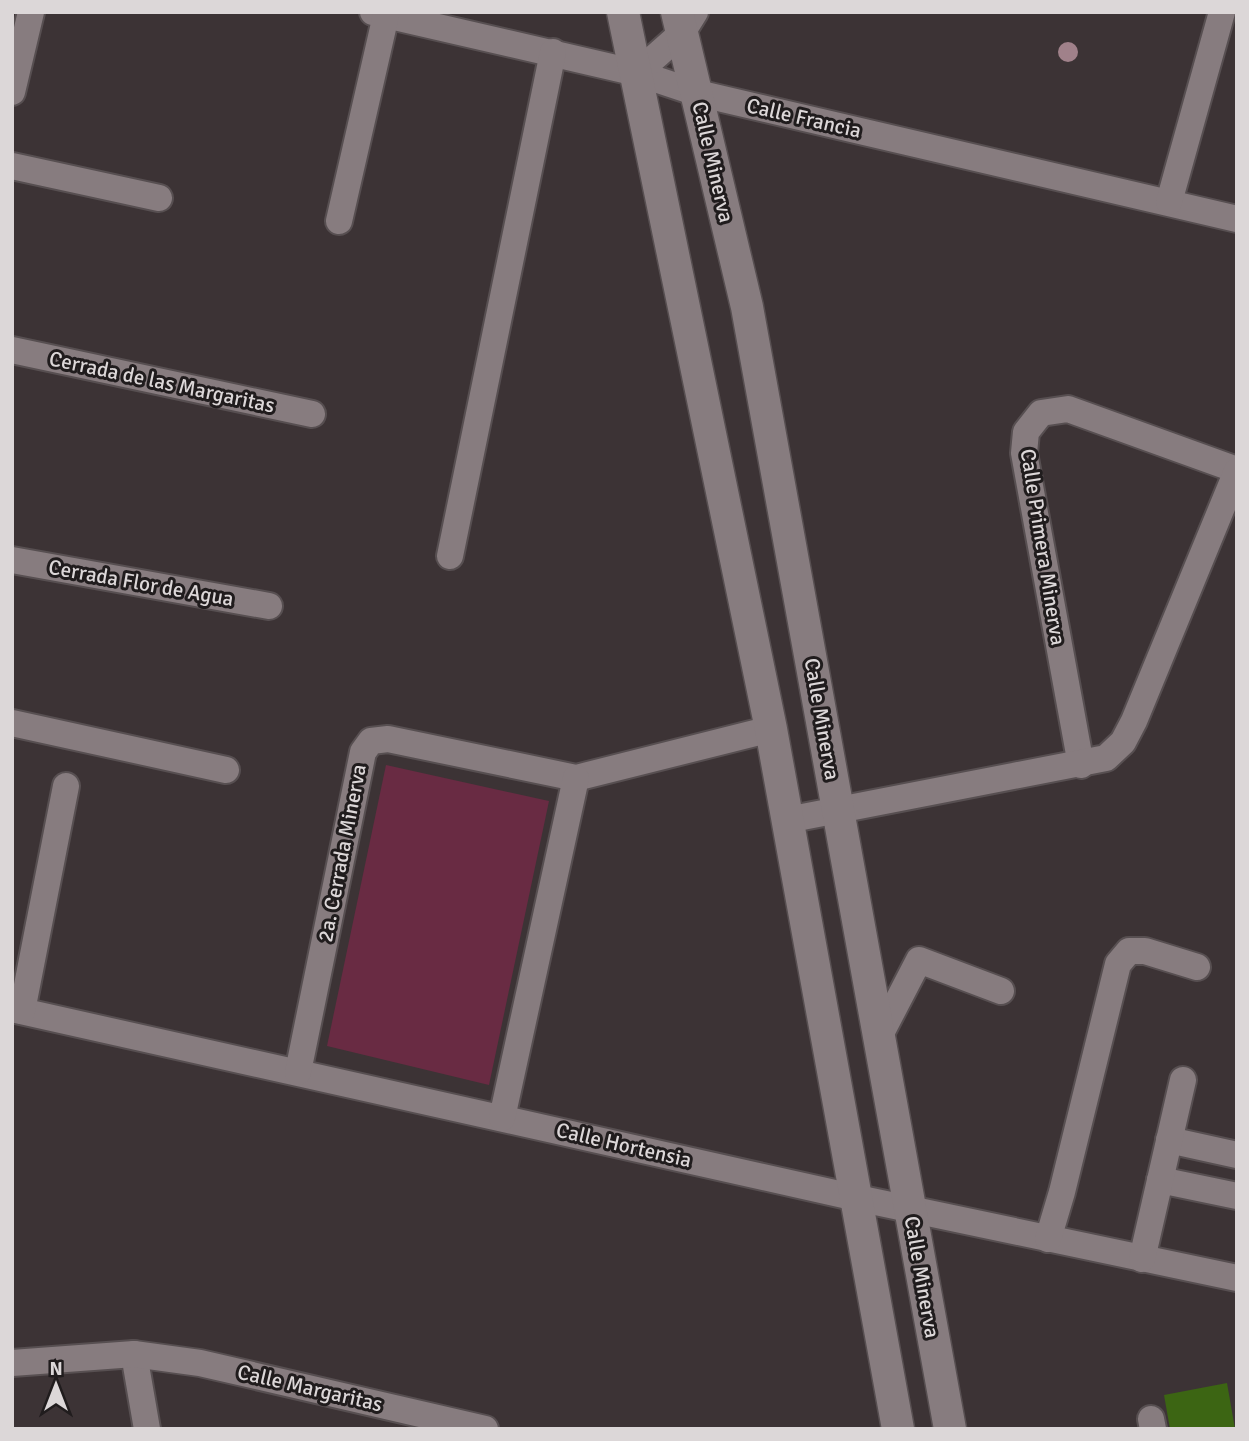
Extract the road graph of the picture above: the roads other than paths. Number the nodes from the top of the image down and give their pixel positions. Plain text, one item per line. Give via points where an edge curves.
1 (30, 12) edge
2 (623, 12) edge
3 (1222, 12) edge
4 (379, 14) edge
5 (685, 19) edge
6 (553, 52) junction
7 (637, 73) junction
8 (12, 92) edge
9 (697, 93) junction
10 (12, 166) edge
11 (159, 198) dead end
12 (1168, 202) junction
13 (1237, 219) edge
14 (339, 221) dead end
15 (12, 350) edge
16 (312, 414) dead end
17 (1237, 470) edge
18 (450, 556) dead end
19 (12, 559) edge
20 (269, 606) dead end
21 (12, 723) edge
22 (771, 729) junction
23 (1081, 765) junction
24 (226, 770) dead end
25 (576, 778) junction
26 (66, 786) dead end
27 (839, 810) junction
28 (787, 820) junction
29 (1197, 967) dead end
30 (1001, 992) dead end
31 (17, 1010) edge
32 (879, 1037) junction
33 (300, 1061) junction
34 (1183, 1080) dead end
35 (502, 1118) junction
36 (1169, 1140) junction
37 (1237, 1155) edge
38 (1160, 1180) junction
39 (1237, 1196) edge
40 (857, 1198) junction
41 (910, 1210) junction
42 (1048, 1239) junction
43 (1142, 1259) junction
44 (1237, 1278) edge
45 (134, 1354) junction
46 (12, 1363) edge
47 (147, 1429) edge
48 (485, 1429) edge
49 (898, 1429) edge
50 (950, 1429) edge

1 - 8 street
2 - 7 street
3 - 12 street
4 - 6 street, Calle Francia
4 - 14 street
5 - 7 street
5 - 9 street, Calle Minerva
6 - 7 street, Calle Francia
6 - 18 street
7 - 9 street, Calle Francia
7 - 22 street
9 - 12 street, Calle Francia
9 - 27 street, Calle Minerva via 747,307
10 - 11 street
12 - 13 street, Calle Francia
15 - 16 street, Cerrada de las Margaritas
17 - 23 street, Calle Primera Minerva via 1123,743 1106,758
17 - 23 street, Calle Primera Minerva via 1068,409 1041,413 1026,432 1024,453
19 - 20 street, Cerrada Flor de Agua
21 - 24 street
22 - 25 street, 2a. Cerrada Minerva
22 - 28 street
23 - 27 street, Calle Primera Minerva
25 - 33 street, 2a. Cerrada Minerva via 388,740 371,741 363,751
25 - 35 street
26 - 31 street
27 - 28 street, Calle Primera Minerva
27 - 32 street, Calle Minerva
28 - 40 street
29 - 42 street via 1145,951 1129,951 1118,964
30 - 32 street via 919,960
31 - 33 street, Calle Hortensia
32 - 41 street, Calle Minerva
33 - 35 street, Calle Hortensia
34 - 36 street
35 - 40 street, Calle Hortensia
36 - 37 street
36 - 38 street
38 - 39 street
38 - 43 street
40 - 41 street, Calle Hortensia
40 - 49 street
41 - 42 street, Calle Hortensia
41 - 50 street, Calle Minerva
42 - 43 street, Calle Hortensia
43 - 44 street, Calle Hortensia
45 - 46 street, Calle Margaritas
45 - 47 street
45 - 48 street, Calle Margaritas via 200,1363

